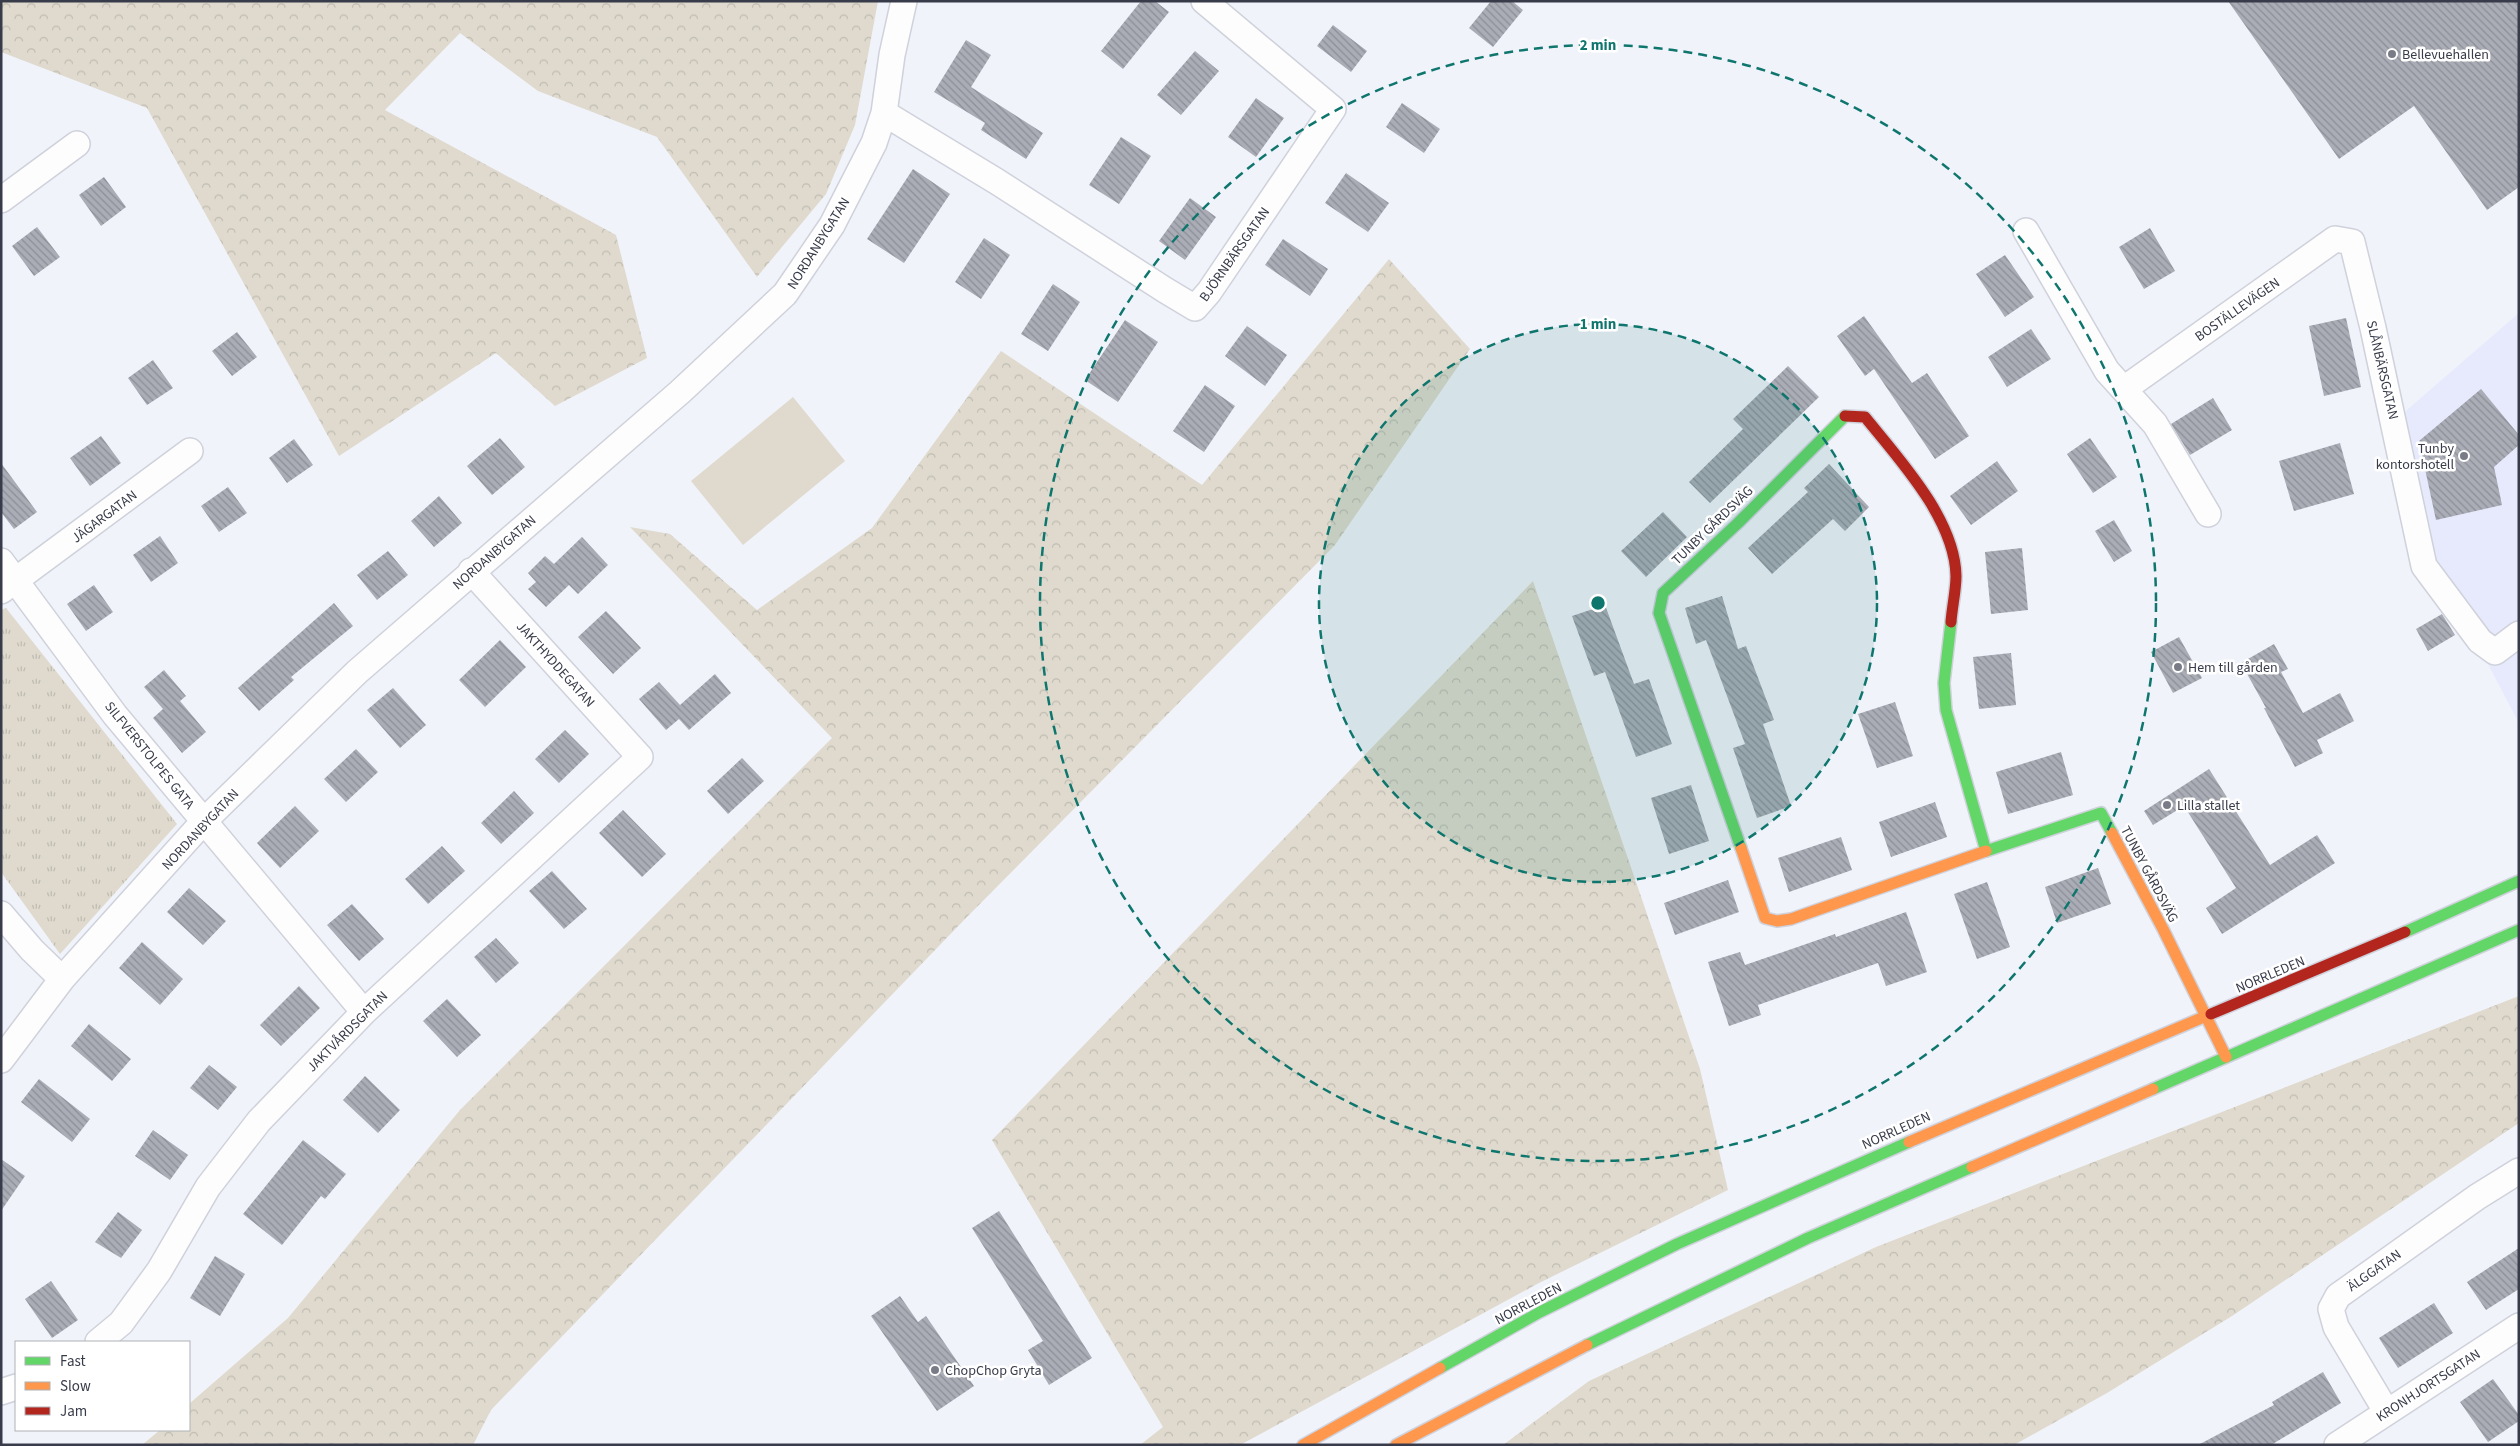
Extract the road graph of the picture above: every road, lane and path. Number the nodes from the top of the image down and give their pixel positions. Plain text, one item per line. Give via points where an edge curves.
1 (904, 1) edge
2 (1204, 1) edge
3 (884, 113) junction
4 (78, 144) dead end
5 (1, 200) edge
6 (2026, 231) dead end
7 (2352, 242) joint
8 (2124, 389) junction
9 (190, 452) dead end
10 (2208, 514) dead end
11 (1, 561) edge
12 (472, 571) junction
13 (9, 586) edge
14 (2519, 634) edge
15 (640, 757) joint
16 (204, 822) junction
17 (1986, 851) junction
18 (2519, 881) edge
19 (1, 914) edge
20 (2519, 930) edge
21 (62, 979) junction
22 (364, 1012) junction
23 (2205, 1018) junction
24 (2226, 1057) junction
25 (1, 1060) edge
26 (2519, 1171) edge
27 (2519, 1326) edge
28 (99, 1341) edge
29 (15, 1388) edge
30 (1, 1392) edge
31 (2386, 1411) junction
32 (1302, 1445) edge
33 (1396, 1445) edge
34 (2337, 1445) edge

1 - 3 street, NORDANBYGATAN
2 - 3 street, BJÖRNBÄRSGATAN via 1333,109 1195,308
3 - 12 street, NORDANBYGATAN via 862,168 832,225 786,294 680,392
4 - 5 street
6 - 8 street via 2107,371
7 - 8 street, BOSTÄLLEVÄGEN via 2335,239
7 - 14 street, SLÅNBÄRSGATAN via 2374,328 2424,566 2480,641 2495,652
8 - 10 street via 2155,424
9 - 13 street, JÄGARGATAN
11 - 13 street, SILFVERSTOLPES GATA
12 - 15 street, JAKTHYDDEGATAN
12 - 16 street, NORDANBYGATAN via 357,672
13 - 16 street, SILFVERSTOLPES GATA
15 - 22 street, JAKTVÅRDSGATAN
16 - 21 street, NORDANBYGATAN
16 - 22 street, SILFVERSTOLPES GATA
17 - 17 main road, TUNBY GÅRDSVÄG via 1946,710 1944,683 1956,575 1944,529 1920,485 1866,417 1844,416 1663,593 1659,613 1765,918 1777,921 1791,919
17 - 23 main road, TUNBY GÅRDSVÄG via 2101,813 2163,929
18 - 23 main road, NORRLEDEN
19 - 21 street
20 - 24 main road
21 - 25 street, NORDANBYGATAN
22 - 28 street, JAKTVÅRDSGATAN via 259,1121 208,1187 159,1271 121,1323
23 - 24 main road, TUNBY GÅRDSVÄG
23 - 32 main road, NORRLEDEN via 1955,1121 1677,1244 1540,1312
24 - 33 main road via 1808,1238 1609,1334
26 - 31 street, ÄLGGATAN via 2338,1296 2331,1309 2336,1327
27 - 31 street, KRONHJORTSGATAN
29 - 30 street
31 - 34 street, KRONHJORTSGATAN

